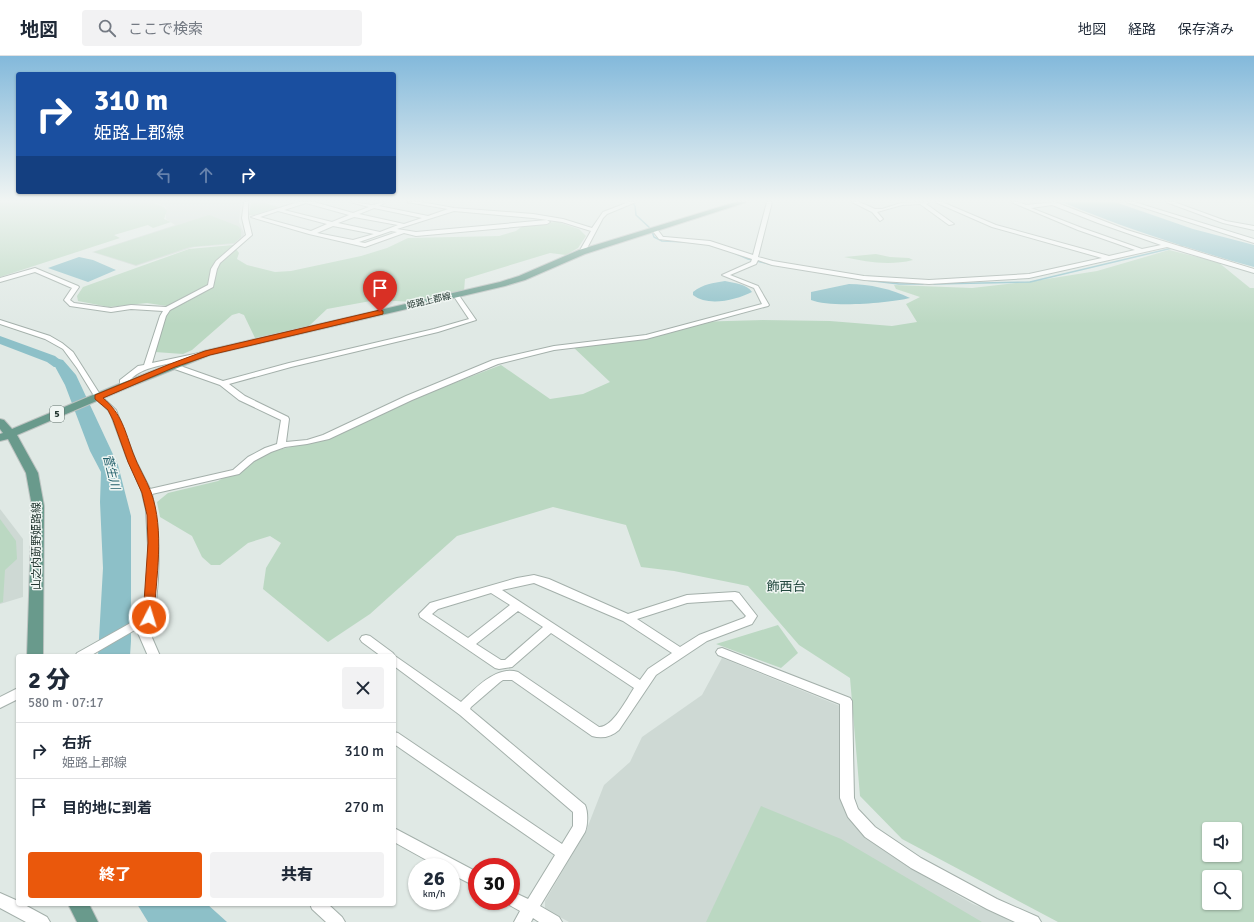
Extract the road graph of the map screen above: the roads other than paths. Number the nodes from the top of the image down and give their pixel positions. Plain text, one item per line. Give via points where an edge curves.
1 (240, 242) edge
2 (355, 242) edge
3 (373, 242) edge
4 (587, 242) edge
5 (614, 242) edge
6 (703, 242) edge
7 (759, 242) edge
8 (1052, 242) edge
9 (1116, 242) edge
10 (1159, 242) edge
11 (1167, 245) junction
12 (1143, 251) junction
13 (582, 252) junction
14 (1110, 259) junction
15 (754, 261) junction
16 (1238, 266) junction
17 (1254, 271) edge
18 (1254, 276) edge
19 (0, 280) edge
20 (456, 295) junction
21 (168, 309) junction
22 (0, 322) edge
23 (207, 353) junction
24 (172, 365) junction
25 (147, 366) junction
26 (223, 383) junction
27 (123, 386) junction
28 (95, 398) junction
29 (0, 422) edge
30 (10, 434) edge
31 (281, 446) junction
32 (146, 493) junction
33 (493, 589) junction
34 (518, 605) junction
35 (627, 618) junction
36 (144, 620) junction
37 (550, 626) junction
38 (366, 639) dead end
39 (468, 644) junction
40 (722, 652) dead end
41 (680, 653) junction
42 (35, 654) edge
43 (84, 654) edge
44 (153, 654) edge
45 (386, 654) edge
46 (396, 661) edge
47 (641, 687) junction
48 (16, 694) edge
49 (0, 703) edge
50 (464, 712) junction
51 (396, 738) edge
52 (396, 836) edge
53 (564, 854) junction
54 (468, 875) edge
55 (0, 900) edge
56 (520, 903) edge
57 (79, 906) edge
58 (318, 906) edge
59 (530, 908) junction
60 (42, 922) edge
61 (88, 922) edge
62 (337, 922) edge
63 (522, 922) edge
64 (554, 922) edge
65 (1033, 922) edge

1 - 21 street via 218,262 211,286
2 - 3 street via 365,245
4 - 13 street
5 - 13 main road, 姫路上郡線 / 5
6 - 15 street
7 - 15 street
8 - 14 street
9 - 12 street
10 - 11 street
11 - 12 street
11 - 16 street
12 - 14 street
13 - 20 main road, 姫路上郡線 / 5 via 522,278
14 - 15 street via 1016,278 929,282 864,278
15 - 31 street via 725,275 756,287 766,306 646,337 554,348 496,362 409,398 326,437
16 - 17 street
16 - 18 street via 1242,271
19 - 21 street via 35,270 76,287 67,300 72,305 111,310 131,307
20 - 23 main road, 姫路上郡線 / 5
20 - 26 street via 473,320
21 - 25 street via 163,316
22 - 28 street via 60,344 90,381
23 - 24 main road, 姫路上郡線 / 5
23 - 25 street
24 - 26 street
24 - 27 main road, 姫路上郡線 / 5
25 - 27 street via 132,374 123,382
26 - 31 street via 242,398 285,419
27 - 28 main road, 姫路上郡線 / 5
28 - 30 main road, 姫路上郡線 / 5
28 - 32 street via 111,408
29 - 30 main road, 山之内莇野姫路線
30 - 42 main road, 山之内莇野姫路線 via 32,473 38,506
31 - 32 street via 251,459 236,472
32 - 36 street via 153,543
33 - 34 street
33 - 35 street via 534,579
33 - 39 street via 434,606 424,614
34 - 37 street
34 - 39 street
35 - 41 street
35 - 41 street via 687,599 735,596 752,616 748,621 703,638
36 - 43 street
36 - 44 street via 144,633
37 - 39 street via 508,664 499,665
37 - 47 street
38 - 45 street
40 - 65 street via 846,701 847,798 853,813 870,832 916,863 992,904
41 - 47 street via 652,672
46 - 50 street
47 - 50 street via 615,726 610,732 602,734 514,675 496,679 465,705
48 - 49 street
50 - 53 street via 580,809 580,827
51 - 53 street
52 - 54 street
53 - 59 street
55 - 60 street
56 - 59 street
57 - 61 main road
58 - 62 street
59 - 63 street
59 - 64 street

